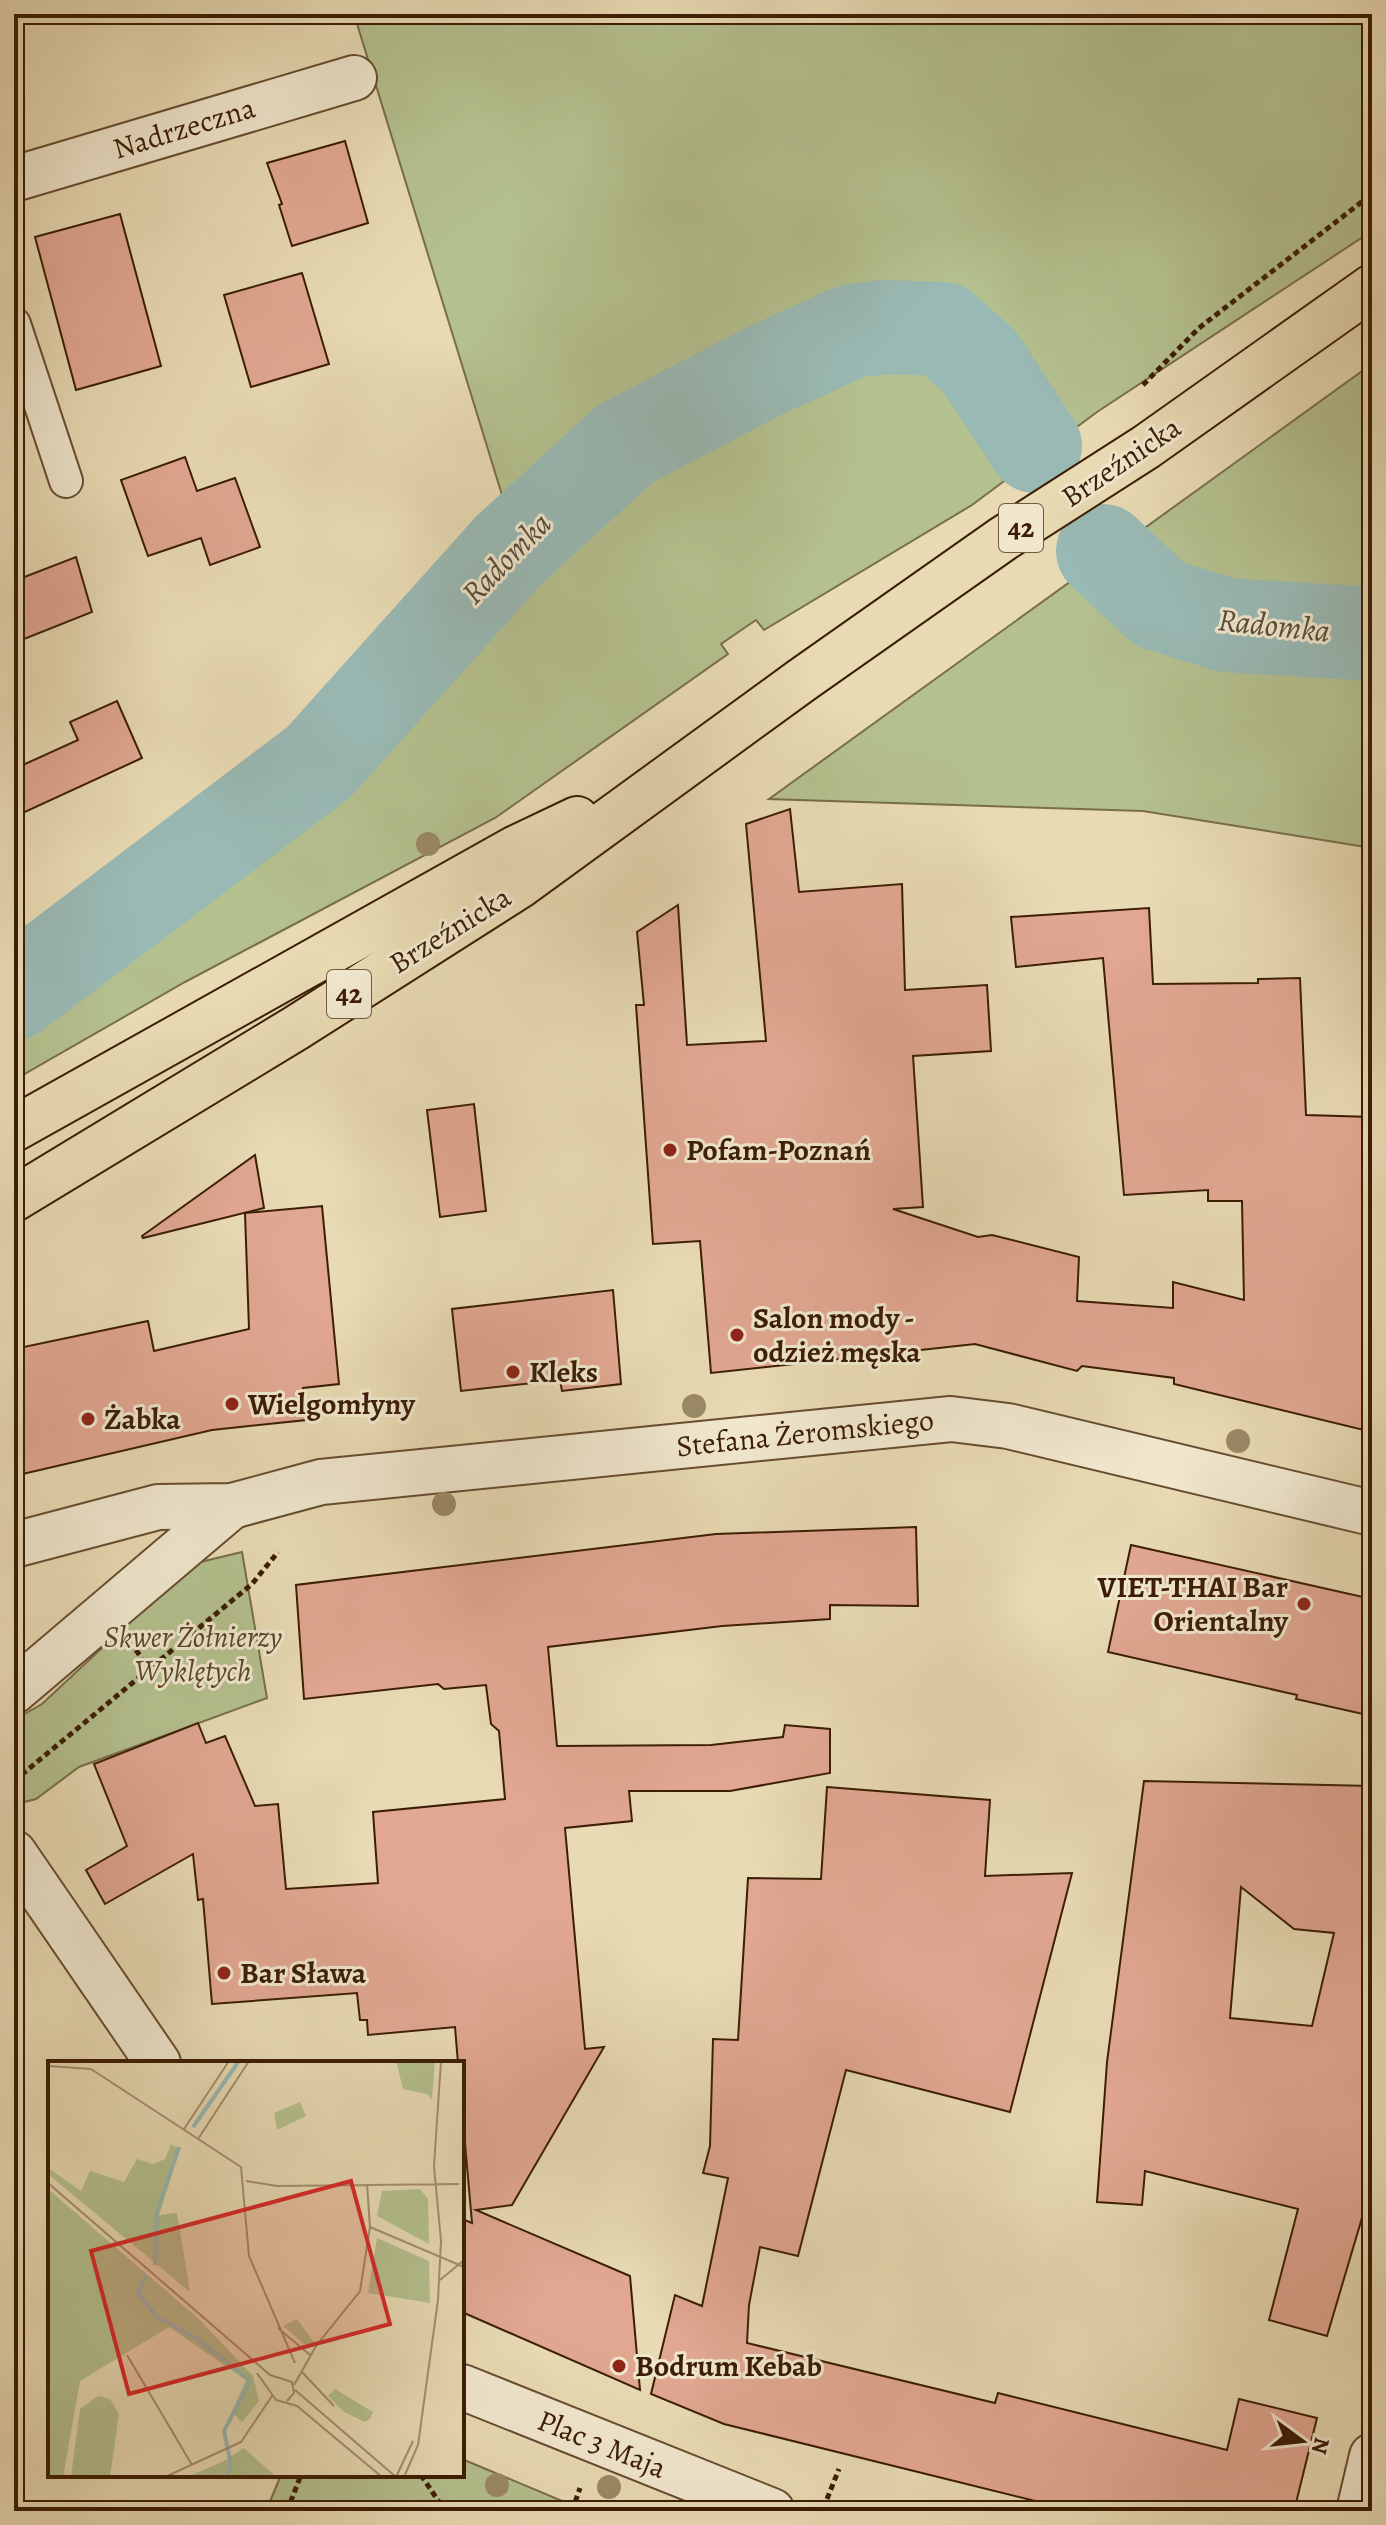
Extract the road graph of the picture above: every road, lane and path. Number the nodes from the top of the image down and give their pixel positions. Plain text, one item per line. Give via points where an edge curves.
1 (354, 78) dead end
2 (14, 179) edge
3 (1372, 194) edge
4 (1372, 287) edge
5 (14, 324) edge
6 (1136, 391) dead end
7 (66, 481) dead end
8 (673, 772) junction
9 (14, 1129) edge
10 (14, 1199) edge
11 (232, 1506) junction
12 (1372, 1513) edge
13 (14, 1545) edge
14 (278, 1552) dead end
15 (14, 1691) edge
16 (14, 1781) edge
17 (14, 1853) edge
18 (157, 2061) edge
19 (469, 2390) edge
20 (1372, 2456) edge
21 (839, 2469) dead end
22 (300, 2477) edge
23 (422, 2477) edge
24 (580, 2488) dead end
25 (827, 2499) dead end
26 (287, 2511) edge
27 (445, 2511) edge
28 (572, 2511) edge
29 (772, 2511) edge
30 (1359, 2511) edge

1 - 2 street, Nadrzeczna
3 - 6 path via 1199,328
4 - 8 main road, Brzeźnicka / 42
5 - 7 lane
8 - 9 main road, Brzeźnicka / 42 via 516,848
8 - 10 main road, Brzeźnicka / 42 via 519,886
11 - 12 street, Stefana Żeromskiego via 321,1482 951,1419 1008,1426
11 - 13 street via 158,1507
11 - 15 street
14 - 16 path via 252,1584
17 - 18 street
19 - 29 street, Plac 3 Maja
20 - 30 street
21 - 25 path
22 - 26 path
23 - 27 path
24 - 28 path

